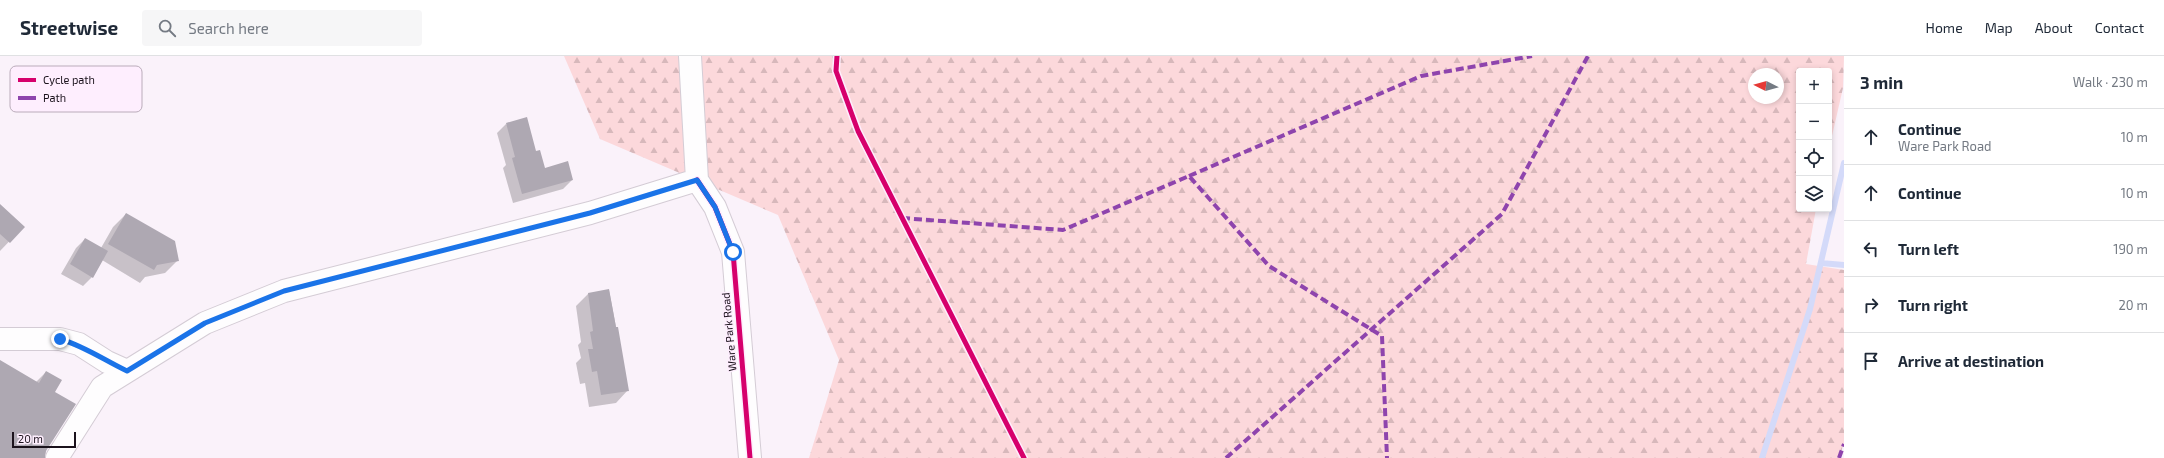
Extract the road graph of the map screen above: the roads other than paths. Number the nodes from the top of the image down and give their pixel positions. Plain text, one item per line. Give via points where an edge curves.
1 (690, 56) edge
2 (697, 180) junction
3 (0, 339) edge
4 (127, 371) junction
5 (57, 458) edge
6 (750, 458) edge

1 - 2 street
2 - 4 street via 590,213 284,291 205,323
2 - 6 street, Ware Park Road via 715,207 733,252
3 - 4 street via 60,339 79,344
4 - 5 street via 102,387

